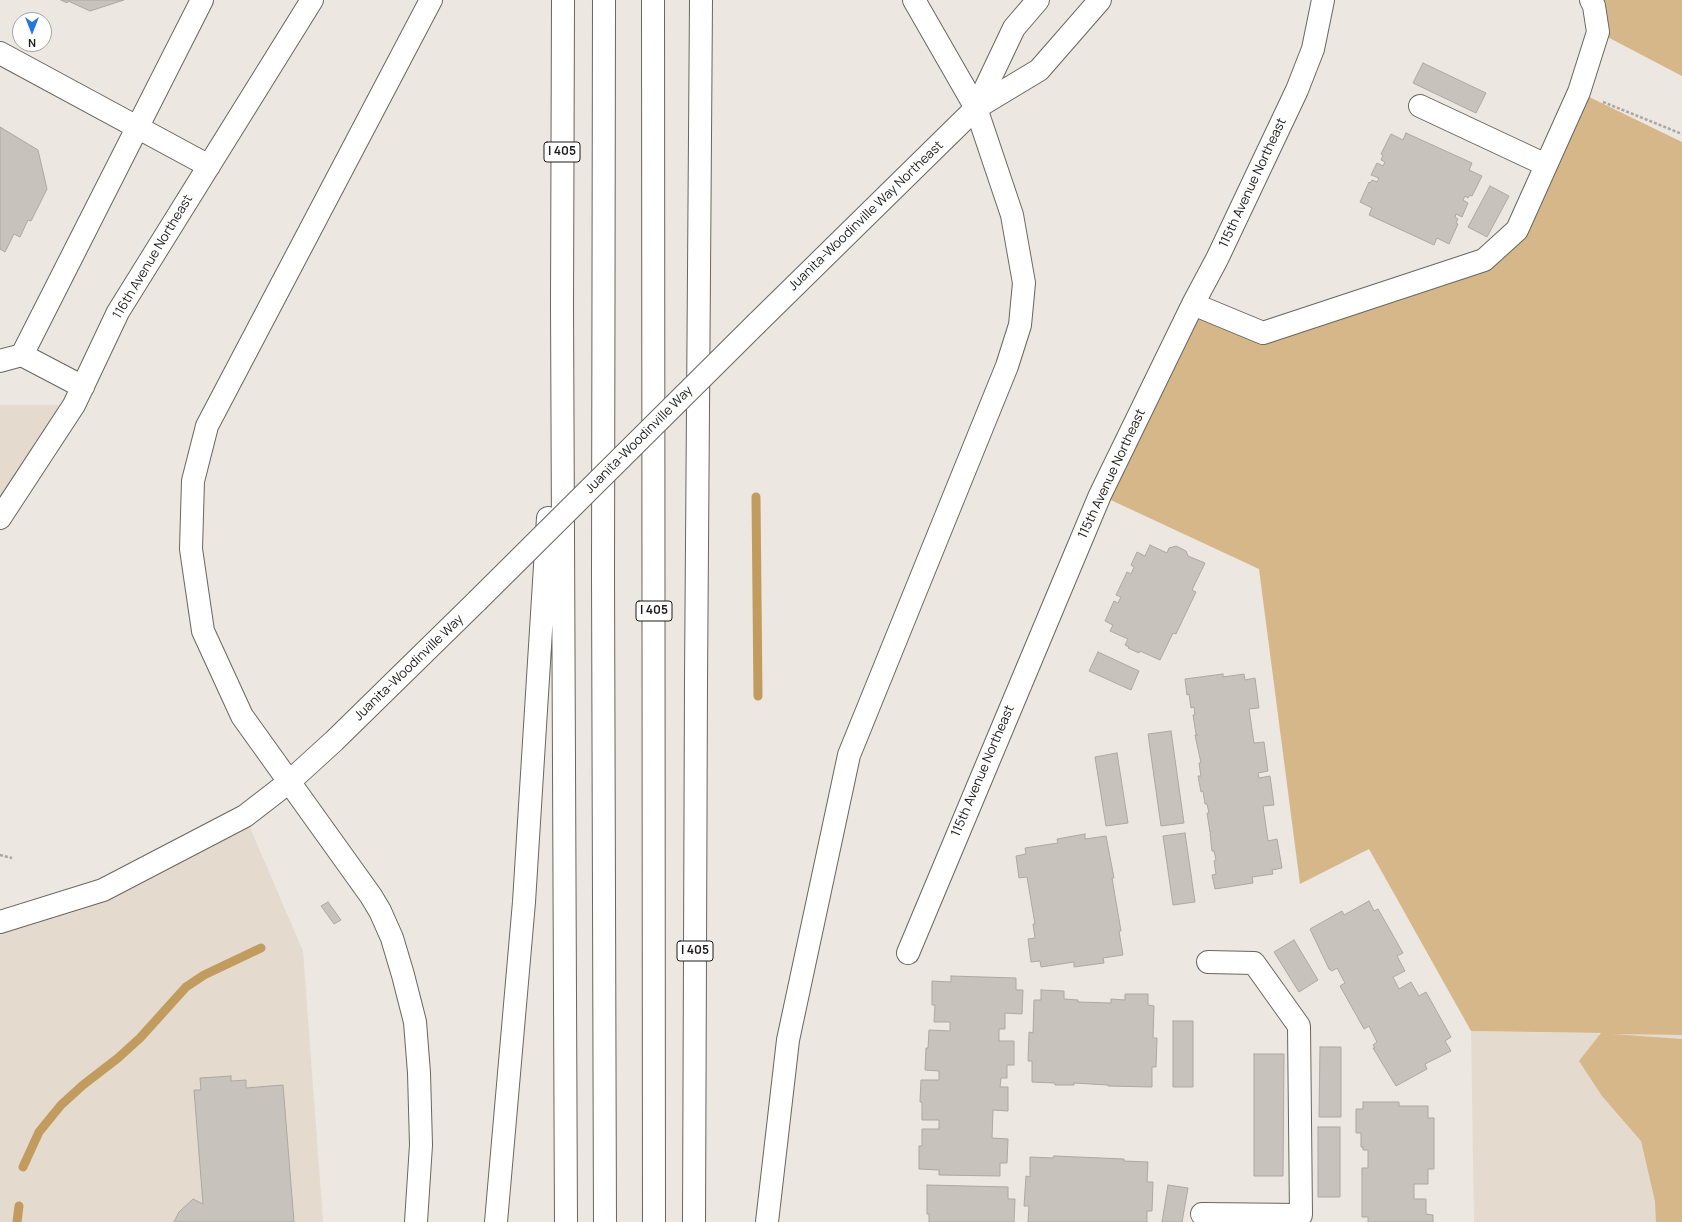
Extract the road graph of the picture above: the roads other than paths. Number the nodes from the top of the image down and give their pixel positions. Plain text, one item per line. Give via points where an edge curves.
1 (202, 0) edge
2 (312, 0) edge
3 (431, 0) edge
4 (563, 0) edge
5 (604, 0) edge
6 (653, 0) edge
7 (701, 0) edge
8 (914, 0) edge
9 (1038, 0) edge
10 (1100, 0) edge
11 (1323, 0) edge
12 (1591, 0) edge
13 (0, 53) edge
14 (1420, 106) dead end
15 (976, 108) junction
16 (138, 128) junction
17 (1546, 165) junction
18 (209, 166) junction
19 (1193, 304) junction
20 (562, 305) junction
21 (757, 323) joint
22 (22, 355) junction
23 (0, 361) edge
24 (83, 387) junction
25 (0, 518) edge
26 (289, 782) junction
27 (0, 922) edge
28 (908, 953) dead end
29 (1208, 962) dead end
30 (1202, 1214) dead end
31 (416, 1222) edge
32 (496, 1222) edge
33 (566, 1222) edge
34 (605, 1222) edge
35 (654, 1222) edge
36 (694, 1222) edge
37 (767, 1222) edge

1 - 16 main road
2 - 18 main road, 116th Avenue Northeast
3 - 26 main road via 207,426 193,481 191,549 203,631 242,716
4 - 20 main road, I 405
5 - 34 main road
6 - 35 main road, I 405
7 - 36 main road, I 405
8 - 15 main road
9 - 15 main road, Juanita-Woodinville Way Northeast via 1014,28
10 - 15 main road, Juanita-Woodinville Way Northeast via 1039,70
11 - 19 main road, 115th Avenue Northeast via 1313,49 1296,90 1217,260
12 - 17 main road via 1598,32 1579,92
13 - 16 main road
14 - 17 main road
15 - 21 main road, Juanita-Woodinville Way Northeast
15 - 37 main road via 1012,215 1024,283 1020,325 1007,366 849,755 788,1040
16 - 18 main road
16 - 22 main road
17 - 19 main road via 1516,230 1484,260 1263,332
18 - 24 main road, 116th Avenue Northeast via 118,312
19 - 28 main road, 115th Avenue Northeast via 1100,495
20 - 32 main road via 524,902
20 - 33 main road, I 405
21 - 26 main road, Juanita-Woodinville Way, bridge via 477,602
22 - 23 main road
22 - 24 main road
24 - 25 main road, 116th Avenue Northeast via 74,405
26 - 27 main road, Juanita-Woodinville Way via 245,816 102,890
26 - 31 main road via 380,911 392,938 403,974 415,1022 419,1073 421,1145
29 - 30 main road via 1254,963 1299,1026 1301,1215

